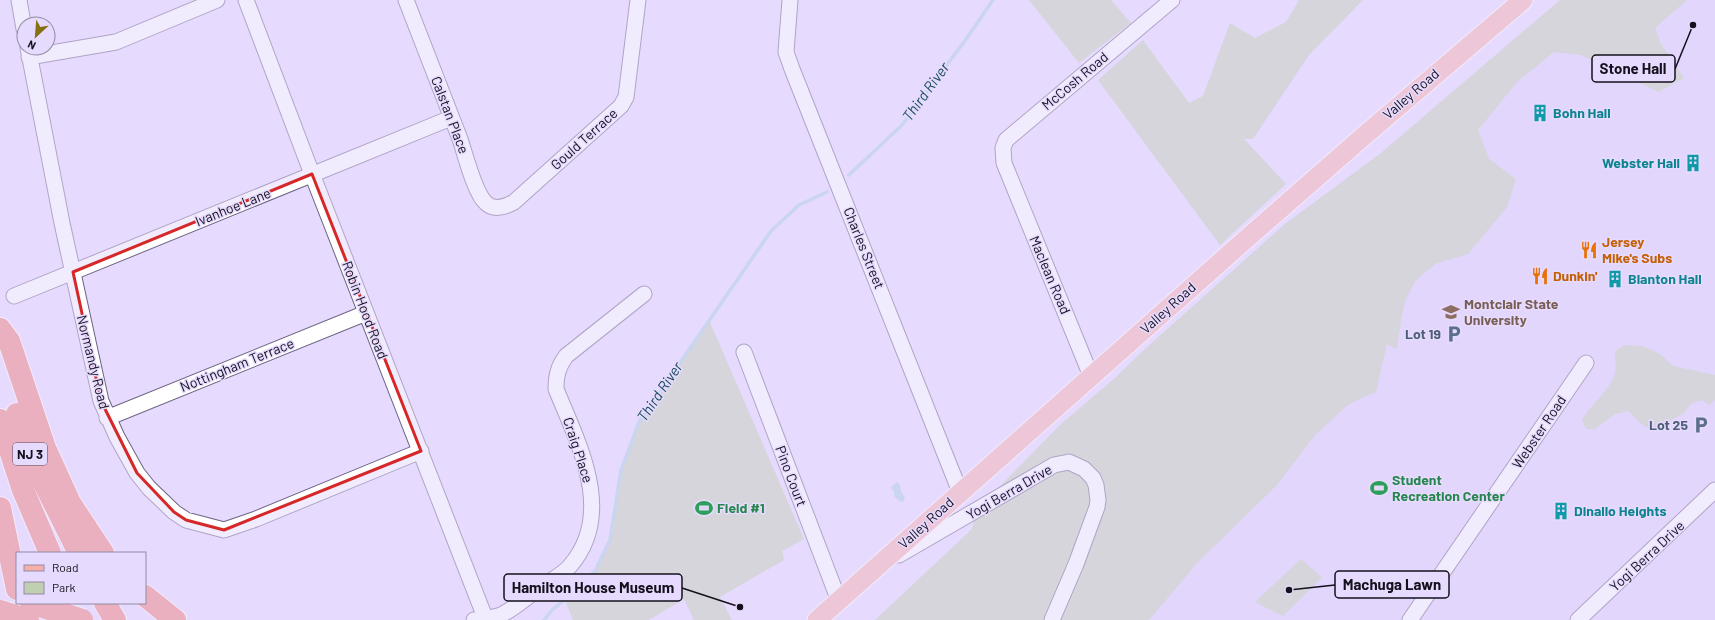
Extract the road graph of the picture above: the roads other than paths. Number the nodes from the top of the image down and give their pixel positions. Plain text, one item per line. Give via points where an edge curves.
1 (19, 0) edge
2 (217, 0) edge
3 (246, 0) edge
4 (638, 0) edge
5 (790, 0) edge
6 (1172, 0) edge
7 (1522, 0) edge
8 (408, 5) edge
9 (22, 16) edge
10 (56, 49) edge
11 (29, 56) edge
12 (451, 118) junction
13 (1008, 173) joint
14 (312, 174) junction
15 (500, 208) joint
16 (73, 272) junction
17 (644, 294) dead end
18 (14, 296) dead end
19 (366, 313) junction
20 (0, 329) edge
21 (0, 348) edge
22 (744, 352) dead end
23 (1586, 363) dead end
24 (1091, 376) junction
25 (107, 418) junction
26 (0, 420) edge
27 (421, 451) junction
28 (1715, 490) edge
29 (960, 492) junction
30 (0, 508) edge
31 (50, 552) edge
32 (78, 552) edge
33 (102, 552) edge
34 (877, 567) junction
35 (16, 584) edge
36 (0, 594) edge
37 (146, 597) edge
38 (16, 599) edge
39 (839, 600) junction
40 (20, 604) edge
41 (34, 604) edge
42 (71, 604) edge
43 (107, 604) edge
44 (0, 611) edge
45 (23, 620) edge
46 (28, 620) edge
47 (78, 620) edge
48 (82, 620) edge
49 (115, 620) edge
50 (174, 620) edge
51 (482, 620) edge
52 (817, 620) edge
53 (1052, 620) edge
54 (1410, 620) edge
55 (1578, 620) edge

1 - 9 street
2 - 10 street via 116,42
3 - 14 street, Robin Hood Road
4 - 15 street, Gould Terrace via 626,98 621,106 514,202
5 - 29 street, Charles Street via 786,52
6 - 13 street, McCosh Road via 1006,140 1002,155
7 - 24 main road, Valley Road via 1365,134
8 - 12 street, Calstan Place
11 - 16 street, Normandy Road
12 - 14 street, Ivanhoe Lane
12 - 15 street, Calstan Place via 479,195 486,204
13 - 24 street, Maclean Road
14 - 16 street, Ivanhoe Lane
14 - 19 street, Robin Hood Road
16 - 18 street, Ivanhoe Lane
16 - 25 street, Normandy Road
17 - 51 street, Craig Place via 566,356 559,366 556,378 556,389 589,478 593,508 586,542 570,566 557,576 501,615
19 - 25 street, Nottingham Terrace
19 - 27 street, Robin Hood Road
20 - 33 highway via 8,341 45,448 70,503
21 - 32 highway, NJ 3 via 16,411 32,459
22 - 39 street, Pino Court
23 - 54 street, Webster Road
24 - 29 main road, Valley Road
25 - 27 street, Normandy Road via 137,473 149,488 186,520 224,530
26 - 31 highway, NJ 3 via 23,490
27 - 51 street, Robin Hood Road
28 - 55 street, Yogi Berra Drive
29 - 34 main road, Valley Road
30 - 35 highway
34 - 39 main road, Valley Road
34 - 53 street, Yogi Berra Drive via 1054,465 1069,462 1084,469 1093,478 1098,500 1076,564
36 - 38 highway
37 - 50 highway
39 - 52 main road, Valley Road
40 - 45 highway
41 - 48 highway, bridge
42 - 47 highway
43 - 49 highway
44 - 46 highway, bridge

